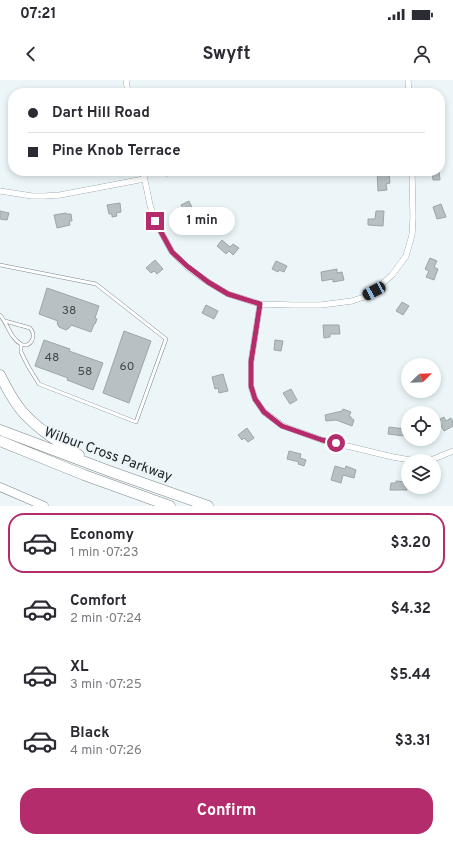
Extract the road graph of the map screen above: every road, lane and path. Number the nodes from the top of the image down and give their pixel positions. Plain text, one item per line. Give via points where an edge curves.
1 (144, 176) edge
2 (412, 176) edge
3 (144, 179) junction
4 (0, 191) edge
5 (0, 265) edge
6 (260, 304) junction
7 (0, 315) edge
8 (5, 321) junction
9 (21, 344) junction
10 (0, 375) edge
11 (0, 430) edge
12 (0, 441) edge
13 (453, 452) edge
14 (109, 471) junction
15 (0, 487) edge
16 (44, 506) edge
17 (170, 506) edge
18 (208, 506) edge

1 - 3 street
2 - 6 street via 412,235 406,256 384,283 364,297 352,301 321,305
3 - 4 street via 45,196
3 - 6 street via 155,221 172,252 208,282 228,294
5 - 9 lane via 96,284 166,339 136,422 39,384 21,352
6 - 13 street via 251,362 251,386 255,399 264,412 282,426 322,440 410,460 431,460
7 - 8 lane
8 - 9 lane via 15,339
8 - 9 lane via 32,330 31,341 25,345
10 - 14 highway via 20,409 31,421 72,451
11 - 14 highway, Wilbur Cross Parkway
12 - 17 highway, Wilbur Cross Parkway
14 - 18 highway, Wilbur Cross Parkway
15 - 16 street

